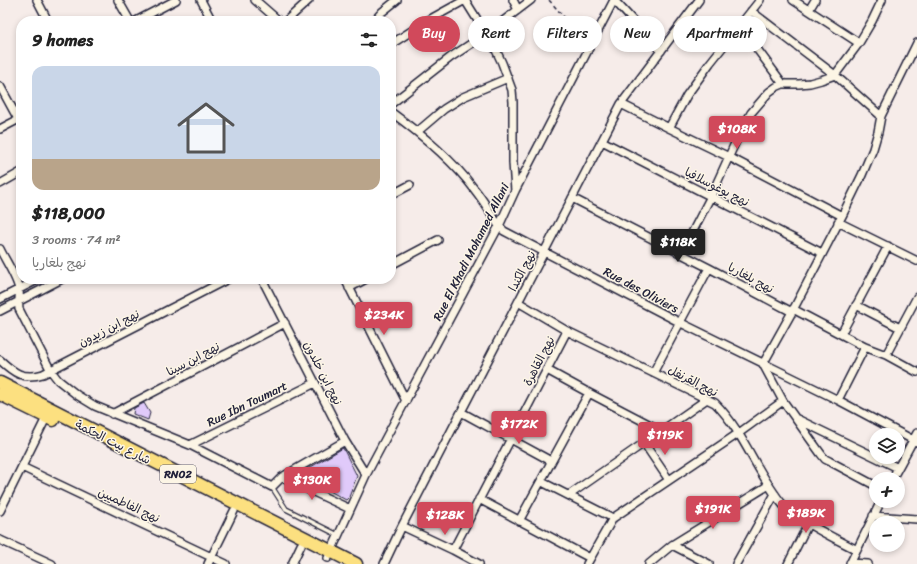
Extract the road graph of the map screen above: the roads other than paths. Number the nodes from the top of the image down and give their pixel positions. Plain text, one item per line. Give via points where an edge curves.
1 (37, 0) edge
2 (118, 0) edge
3 (176, 0) edge
4 (201, 0) edge
5 (255, 0) edge
6 (309, 0) edge
7 (397, 0) edge
8 (465, 0) edge
9 (513, 0) edge
10 (531, 0) edge
11 (614, 0) edge
12 (699, 0) edge
13 (760, 0) edge
14 (793, 0) edge
15 (815, 0) edge
16 (882, 0) edge
17 (518, 10) junction
18 (809, 10) junction
19 (751, 12) junction
20 (45, 16) edge
21 (127, 16) edge
22 (146, 16) edge
23 (209, 16) edge
24 (273, 16) edge
25 (291, 16) edge
26 (378, 16) edge
27 (475, 16) edge
28 (510, 16) edge
29 (629, 16) edge
30 (748, 16) edge
31 (396, 41) edge
32 (859, 43) junction
33 (917, 43) edge
34 (468, 46) edge
35 (665, 46) edge
36 (496, 52) edge
37 (660, 52) edge
38 (719, 52) edge
39 (759, 52) edge
40 (835, 75) junction
41 (508, 78) junction
42 (783, 84) junction
43 (0, 86) edge
44 (396, 100) edge
45 (621, 104) junction
46 (16, 112) edge
47 (881, 116) junction
48 (398, 117) edge
49 (16, 120) edge
50 (669, 128) junction
51 (0, 129) edge
52 (417, 132) junction
53 (602, 141) junction
54 (729, 156) junction
55 (16, 175) edge
56 (0, 184) edge
57 (410, 185) dead end
58 (515, 191) junction
59 (396, 192) edge
60 (711, 196) junction
61 (572, 198) junction
62 (840, 219) junction
63 (499, 226) junction
64 (438, 240) dead end
65 (888, 246) junction
66 (0, 249) edge
67 (544, 252) junction
68 (822, 252) junction
69 (681, 254) junction
70 (917, 261) edge
71 (396, 262) edge
72 (709, 268) junction
73 (16, 280) edge
74 (17, 284) edge
75 (29, 284) edge
76 (52, 284) edge
77 (218, 284) edge
78 (265, 284) edge
79 (347, 284) edge
80 (357, 284) edge
81 (349, 288) junction
82 (19, 289) junction
83 (917, 297) edge
84 (0, 299) edge
85 (18, 302) junction
86 (518, 302) junction
87 (856, 305) junction
88 (0, 311) edge
89 (793, 311) junction
90 (679, 322) junction
91 (285, 323) junction
92 (900, 328) junction
93 (567, 331) junction
94 (841, 334) junction
95 (865, 347) junction
96 (886, 355) junction
97 (0, 360) edge
98 (763, 364) junction
99 (547, 370) junction
100 (51, 371) junction
101 (917, 372) edge
102 (653, 373) junction
103 (0, 383) edge
104 (315, 383) junction
105 (589, 393) junction
106 (0, 394) edge
107 (707, 399) junction
108 (838, 400) junction
109 (406, 401) junction
110 (784, 401) junction
111 (461, 412) junction
112 (48, 413) junction
113 (112, 414) junction
114 (795, 418) junction
115 (662, 431) junction
116 (739, 433) junction
117 (917, 433) edge
118 (511, 440) junction
119 (345, 441) junction
120 (915, 441) edge
121 (644, 444) junction
122 (190, 445) junction
123 (552, 462) junction
124 (22, 467) junction
125 (898, 468) junction
126 (896, 472) edge
127 (366, 475) junction
128 (282, 477) junction
129 (669, 480) junction
130 (542, 482) junction
131 (869, 482) edge
132 (768, 485) junction
133 (272, 487) junction
134 (775, 494) junction
135 (569, 495) junction
136 (479, 499) junction
137 (877, 508) edge
138 (350, 509) junction
139 (0, 511) edge
140 (234, 511) junction
141 (873, 516) edge
142 (613, 518) junction
143 (905, 518) edge
144 (917, 519) edge
145 (520, 521) junction
146 (808, 524) junction
147 (869, 524) edge
148 (402, 526) junction
149 (338, 535) junction
150 (0, 540) edge
151 (301, 545) junction
152 (672, 545) junction
153 (453, 550) junction
154 (857, 550) junction
155 (329, 555) junction
156 (212, 557) junction
157 (588, 561) edge
158 (52, 564) edge
159 (208, 564) edge
160 (226, 564) edge
161 (292, 564) edge
162 (339, 564) edge
163 (356, 564) edge
164 (384, 564) edge
165 (479, 564) edge
166 (649, 564) edge
167 (709, 564) edge
168 (736, 564) edge
169 (788, 564) edge
170 (850, 564) edge
171 (868, 564) edge

1 - 20 street
2 - 21 street
3 - 22 street
4 - 23 street
5 - 24 street
6 - 25 street
7 - 26 street
8 - 27 street
8 - 31 street
9 - 17 street
10 - 17 street
11 - 29 street
11 - 58 street, Rue El Khadi Mohamed Allani
12 - 35 street, نهج الكندا
13 - 19 street
14 - 18 street
15 - 18 street
16 - 32 street
17 - 28 street
18 - 32 street
19 - 30 street
19 - 40 street
32 - 40 street
33 - 47 street
34 - 44 street
36 - 41 street
37 - 45 street, نهج الكندا
38 - 50 street via 687,95
39 - 42 street
40 - 42 street via 810,83
40 - 47 street
41 - 52 street via 463,97
41 - 58 street via 513,102
42 - 54 street via 769,92 751,113
43 - 46 street
45 - 50 street
45 - 53 street, نهج الكندا
47 - 62 street via 873,149
48 - 52 street, Rue des Oliviers
49 - 51 street
50 - 54 street
52 - 63 street, Rue des Oliviers via 475,189
53 - 60 street, نهج يوغوسلافيا
53 - 61 street, نهج الكندا
54 - 60 street
54 - 62 street
55 - 56 street
57 - 59 street
58 - 63 street, Rue El Khadi Mohamed Allani
60 - 68 street, نهج يوغوسلافيا
60 - 69 street
61 - 67 street, نهج الكندا
61 - 69 street, نهج بلغاريا
62 - 65 street
62 - 68 street
63 - 67 street, Rue des Oliviers
63 - 109 street, Rue El Khadi Mohamed Allani
64 - 71 street
65 - 70 street
65 - 87 street
66 - 73 street
67 - 86 street, نهج الكندا
67 - 90 street, Rue des Oliviers
68 - 89 street
69 - 72 street, نهج بلغاريا
72 - 89 street, نهج بلغاريا
72 - 90 street
74 - 82 street
75 - 82 street
76 - 85 street
77 - 100 street, نهج ابن زيدون
78 - 91 street, نهج ابن خلدون
79 - 81 street
80 - 81 street
81 - 109 street
82 - 84 street
82 - 85 street
83 - 92 street
85 - 88 street
85 - 100 street via 19,309
86 - 93 street, نهج القرنفل
86 - 111 street, نهج الكندا
87 - 92 street
87 - 94 street
89 - 94 street, نهج بلغاريا
89 - 98 street
90 - 98 street, Rue des Oliviers
90 - 102 street
91 - 104 street, نهج ابن خلدون
91 - 113 street, نهج ابن سينا
92 - 96 street
93 - 99 street, نهج القاهرة
93 - 102 street, نهج القرنفل
94 - 95 street, نهج بلغاريا
95 - 96 street, نهج بلغاريا
95 - 108 street
96 - 101 street, نهج بلغاريا
97 - 100 street, نهج ابن زيدون via 16,372 30,377
98 - 108 street, Rue des Oliviers
98 - 110 street
99 - 105 street
99 - 118 street, نهج القاهرة
100 - 113 street via 77,395
102 - 107 street, نهج القرنفل
103 - 112 main road, شارع بيت الحكمة / RN02
104 - 119 street, نهج ابن خلدون
104 - 122 street, Rue Ibn Toumart
105 - 115 street
105 - 123 street
106 - 112 main road, شارع بيت الحكمة / RN02
107 - 115 street
107 - 116 street, نهج القرنفل via 724,412
108 - 120 street, Rue des Oliviers
109 - 127 street, Rue El Khadi Mohamed Allani
110 - 114 street
110 - 116 street
111 - 118 street
111 - 148 street, نهج الكندا
112 - 124 street
112 - 140 main road, شارع بيت الحكمة / RN02
112 - 155 main road, شارع بيت الحكمة / RN02
113 - 122 street
114 - 125 street
114 - 131 street via 825,459
115 - 121 street
116 - 129 street
116 - 132 street, نهج القرنفل
117 - 120 street
118 - 123 street
118 - 136 street, نهج القاهرة
119 - 127 street, نهج ابن خلدون
119 - 128 street
120 - 125 street
121 - 129 street
121 - 135 street
122 - 133 street
123 - 130 street
124 - 139 street
124 - 156 street, نهج الفاطميين
125 - 126 street
127 - 138 street, Rue El Khadi Mohamed Allani
128 - 133 street
128 - 138 street
129 - 142 street
130 - 135 street
130 - 145 street
132 - 134 street, نهج القرنفل
132 - 152 street
133 - 149 lane via 286,509
134 - 146 street, نهج القرنفل via 790,512
134 - 168 street
135 - 142 street
136 - 145 street
136 - 153 street, نهج القاهرة
137 - 141 street
138 - 149 street, Rue El Khadi Mohamed Allani
140 - 151 main road, شارع بيت الحكمة / RN02
140 - 156 street
142 - 157 street
143 - 144 street
145 - 157 street
146 - 154 street, نهج القرنفل
146 - 169 street
147 - 154 street
148 - 153 street
148 - 164 street, نهج الكندا
149 - 155 street, Rue El Khadi Mohamed Allani
150 - 158 street
151 - 155 main road, شارع بيت الحكمة / RN02
151 - 161 street
152 - 166 street
152 - 167 street
153 - 165 street
154 - 170 street
155 - 162 main road, شارع بيت الحكمة / RN02
155 - 163 main road, شارع بيت الحكمة / RN02
156 - 159 street
156 - 160 street, نهج الفاطميين
170 - 171 street

